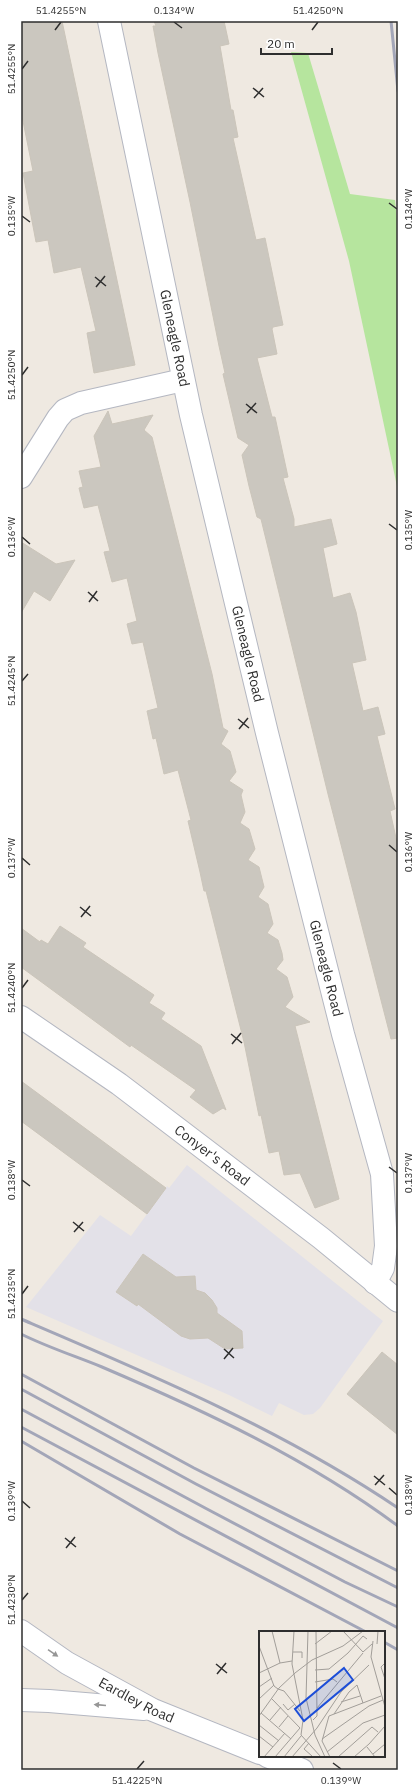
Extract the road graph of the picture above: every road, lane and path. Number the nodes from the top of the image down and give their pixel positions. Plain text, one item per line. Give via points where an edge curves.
1 (109, 21) edge
2 (183, 380) junction
3 (21, 477) edge
4 (21, 1017) edge
5 (375, 1283) junction
6 (398, 1301) edge
7 (21, 1631) edge
8 (21, 1700) edge
9 (153, 1710) junction
10 (259, 1753) edge
11 (270, 1757) edge
12 (302, 1770) edge

1 - 2 street, Gleneagle Road
2 - 3 street via 100,397 65,410
2 - 5 street, Gleneagle Road via 267,733 343,1034 382,1174 386,1246 383,1268
4 - 5 street, Conyer's Road via 119,1084 321,1238
5 - 6 street, Conyer's Road
7 -> 9 street, Eardley Road via 67,1663
9 -> 8 street
9 - 10 street, Eardley Road
11 - 12 street

